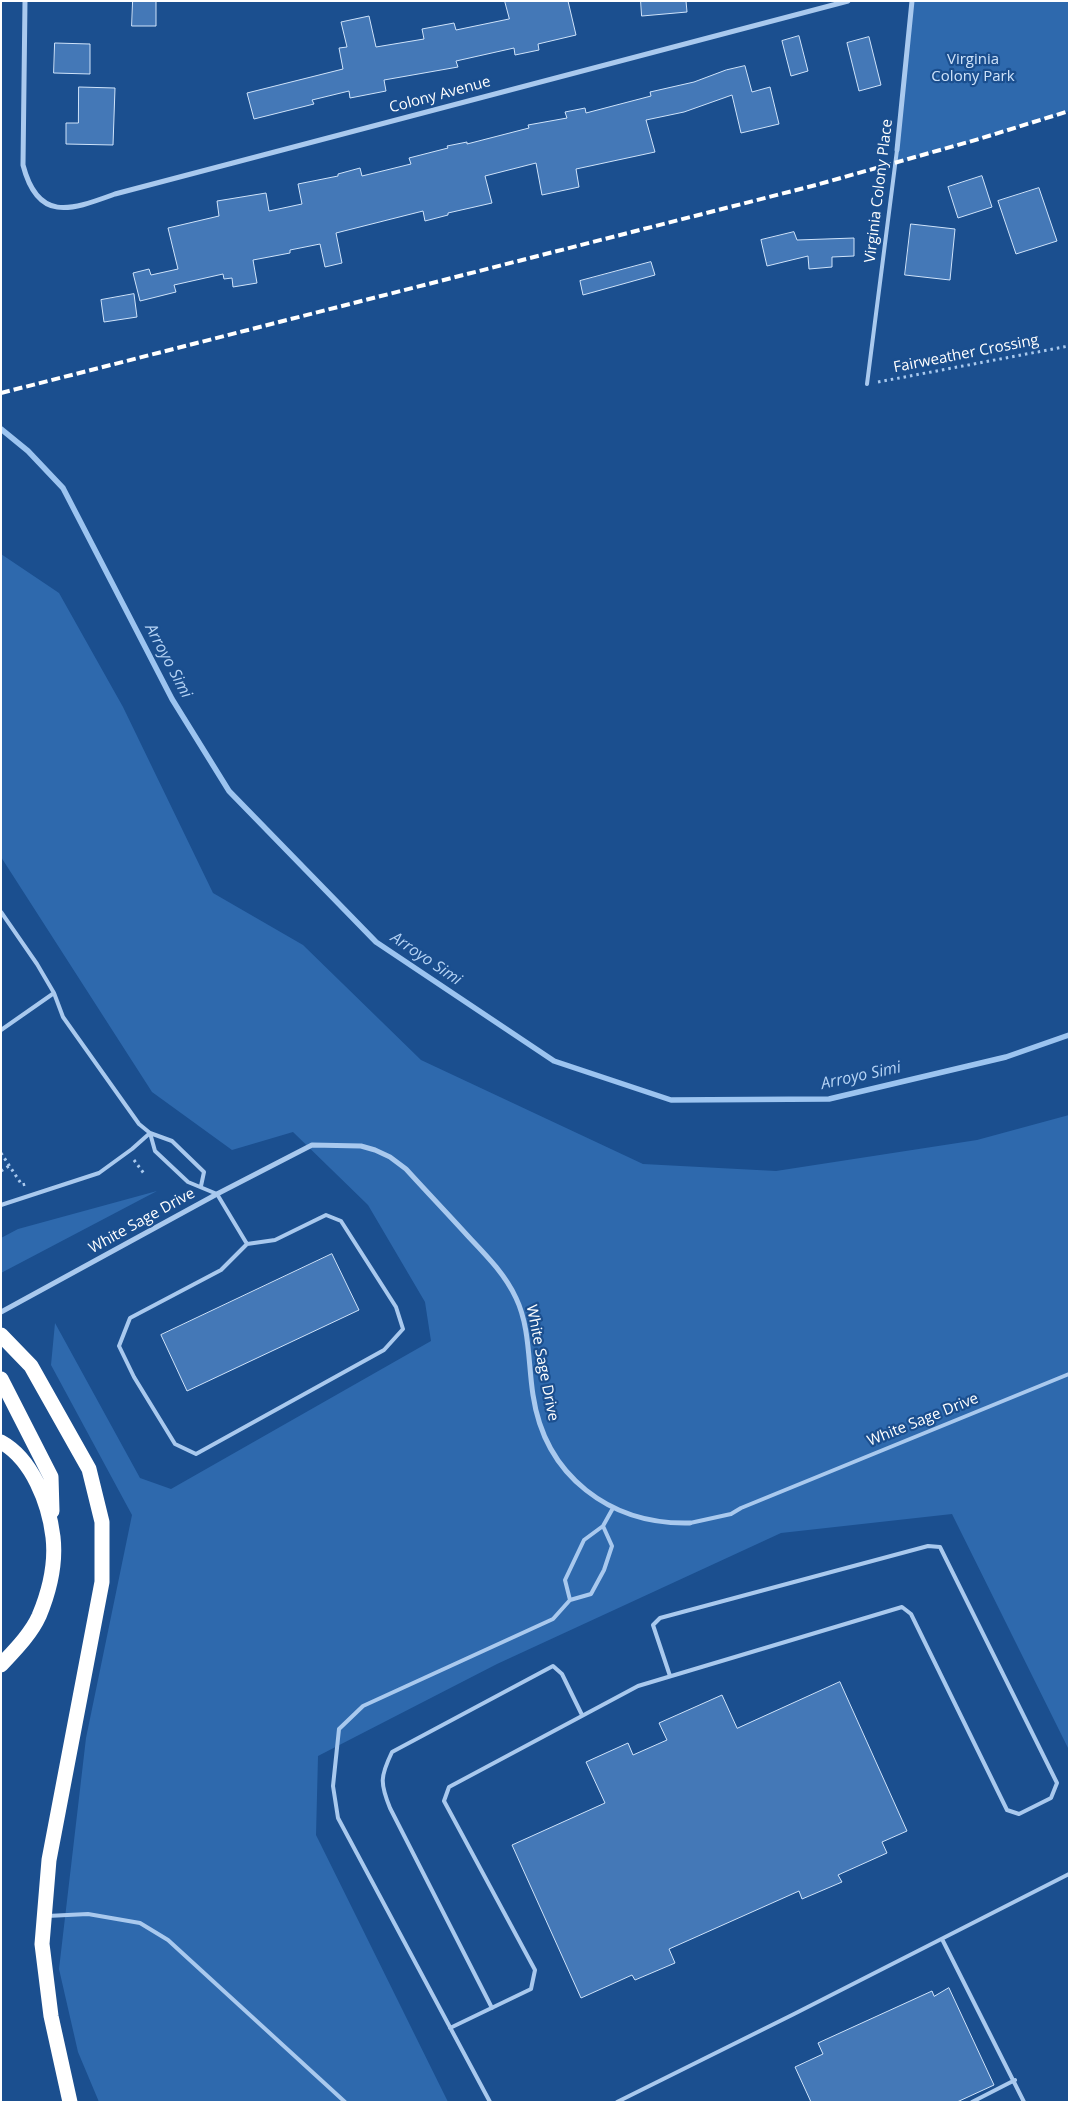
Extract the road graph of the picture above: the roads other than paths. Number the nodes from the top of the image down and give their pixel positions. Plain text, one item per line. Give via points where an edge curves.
1 (25, 1) edge
2 (848, 1) edge
3 (912, 1) edge
4 (897, 150) joint
5 (867, 384) road end
6 (1, 912) edge
7 (54, 993) junction
8 (1, 1030) edge
9 (150, 1133) junction
10 (201, 1186) junction
11 (217, 1194) junction
12 (1, 1206) edge
13 (247, 1244) junction
14 (1, 1312) edge
15 (1, 1335) edge
16 (1069, 1374) edge
17 (1, 1379) edge
18 (1, 1442) edge
19 (613, 1508) junction
20 (690, 1523) joint
21 (604, 1526) junction
22 (53, 1538) junction
23 (570, 1600) junction
24 (1, 1665) edge
25 (670, 1676) junction
26 (582, 1715) junction
27 (1069, 1874) edge
28 (44, 1916) junction
29 (942, 1939) junction
30 (492, 2008) junction
31 (450, 2028) junction
32 (1014, 2080) junction
33 (70, 2102) edge
34 (345, 2102) edge
35 (490, 2102) edge
36 (617, 2102) edge
37 (972, 2102) edge
38 (1024, 2102) edge

1 - 2 street, Colony Avenue via 23,165 28,183 41,199 55,207 69,209 115,194
3 - 4 street, Virginia Colony Place
4 - 5 lane, Virginia Colony Place
6 - 7 lane
7 - 8 lane
7 - 9 lane via 63,1017 139,1124
9 - 10 lane via 155,1151 188,1182
9 - 10 lane via 172,1141 204,1172
9 - 12 lane via 99,1173
10 - 11 lane
11 - 13 lane
11 - 14 street, White Sage Drive
11 - 19 street, White Sage Drive via 312,1145 361,1146 390,1157 406,1168 509,1284 526,1332 533,1396 546,1441 571,1477
13 - 13 lane via 275,1240 326,1215 341,1221 396,1307 403,1329 384,1350 196,1454 175,1444 119,1346 130,1318 221,1270
15 - 28 highway via 31,1366 90,1469 102,1522 102,1582 49,1860
16 - 20 lane, White Sage Drive via 731,1514
17 - 22 highway via 51,1477
18 - 22 highway via 13,1448 31,1473 45,1503
19 - 20 street, White Sage Drive via 642,1519
19 - 21 lane
21 - 23 lane via 584,1540 565,1580
21 - 23 lane via 612,1546 604,1570 591,1594
22 - 24 highway via 51,1579 38,1618
23 - 31 lane via 553,1619 363,1706 339,1729 332,1786 338,1818
25 - 25 lane via 902,1607 911,1614 1007,1810 1018,1814 1051,1798 1057,1783 940,1547 928,1546 660,1618 652,1625
25 - 26 lane via 638,1686
26 - 30 lane via 449,1786 444,1801 535,1970 531,1989
26 - 30 lane via 562,1674 553,1666 392,1752 384,1769 381,1787 390,1808
27 - 29 lane
28 - 33 highway via 42,1944 51,2016
28 - 34 lane via 88,1914 140,1923 168,1940
29 - 32 lane
29 - 36 lane
30 - 31 lane
31 - 35 lane
32 - 37 lane
32 - 38 lane

